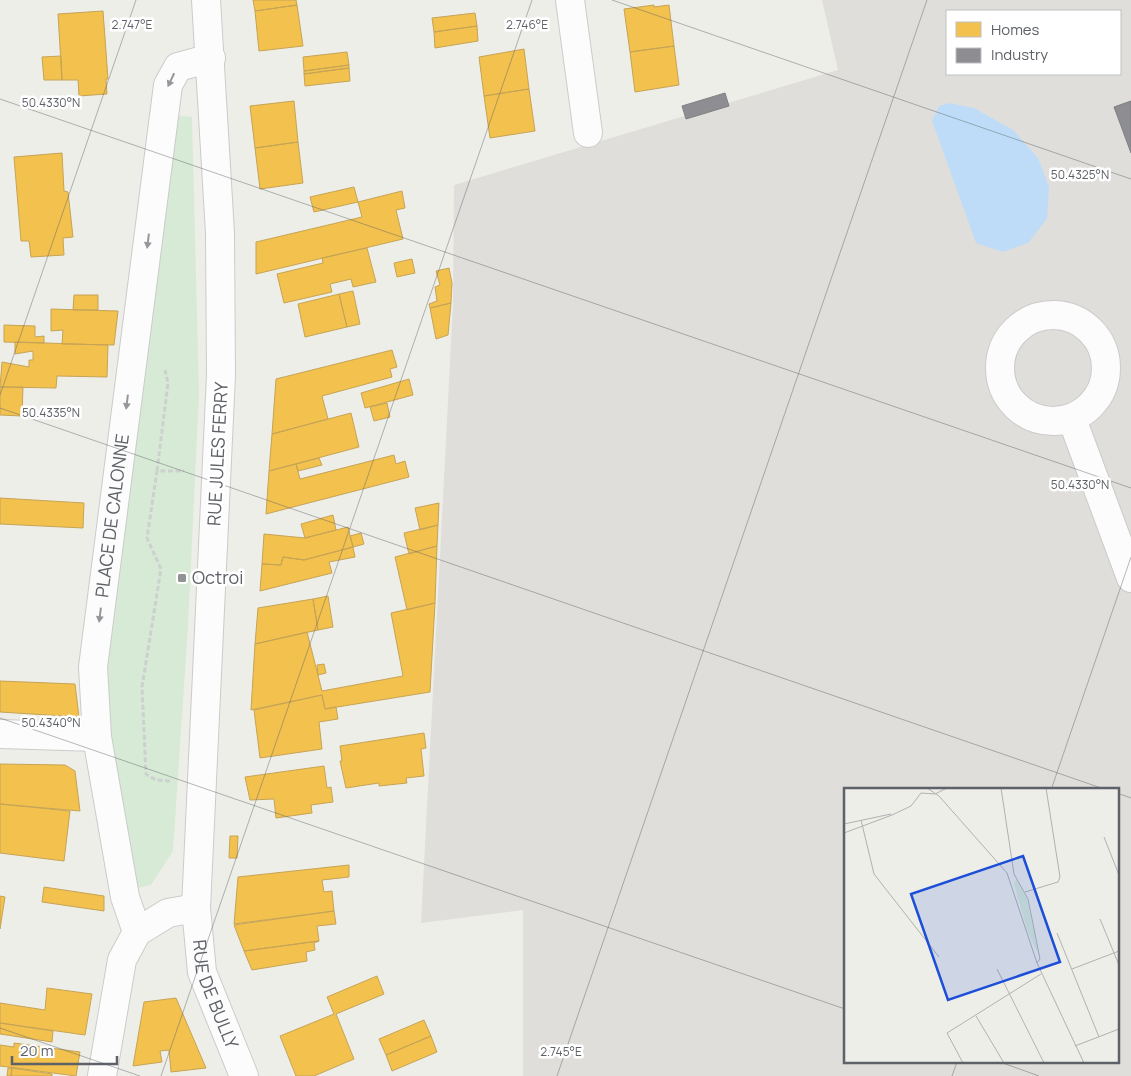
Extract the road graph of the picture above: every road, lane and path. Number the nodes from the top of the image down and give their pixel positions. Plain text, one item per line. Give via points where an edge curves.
1 (206, 0) edge
2 (570, 0) edge
3 (210, 58) junction
4 (588, 133) dead end
5 (1072, 419) dead end
6 (217, 471) junction
7 (1131, 578) edge
8 (0, 734) edge
9 (97, 737) junction
10 (201, 783) junction
11 (196, 908) junction
12 (136, 932) junction
13 (102, 1076) edge
14 (244, 1076) edge

1 - 3 street, RUE JULES FERRY
2 - 4 street
3 - 6 street, RUE JULES FERRY via 220,233 221,375
3 -> 9 street, PLACE DE CALONNE via 178,67 168,85 93,667
5 - 7 street
6 - 10 street, RUE JULES FERRY
6 - 10 path via 158,471 147,538 162,569 142,687 146,774 156,780
8 - 9 street
9 - 12 street, PLACE DE CALONNE via 125,897
10 - 11 street, RUE JULES FERRY
11 - 12 street via 168,913
11 - 14 street, RUE DE BULLY via 202,972
12 - 13 street via 122,960

